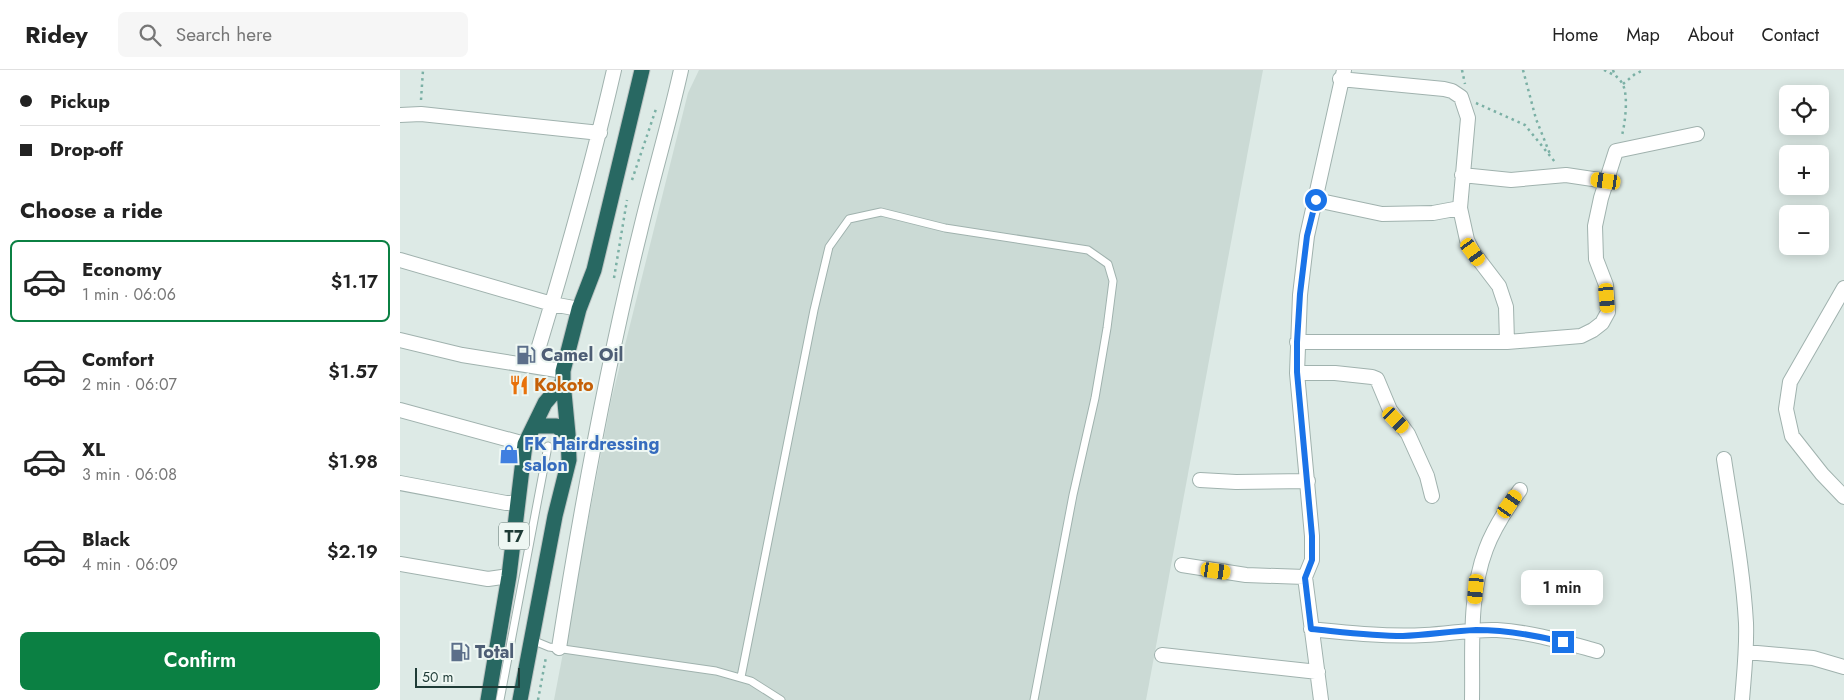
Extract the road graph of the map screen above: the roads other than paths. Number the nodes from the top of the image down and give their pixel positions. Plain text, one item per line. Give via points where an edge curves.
1 (614, 70) edge
2 (642, 70) edge
3 (681, 70) edge
4 (1342, 75) edge
5 (400, 115) edge
6 (600, 133) junction
7 (1697, 134) dead end
8 (1462, 175) junction
9 (1606, 181) junction
10 (1316, 200) junction
11 (1460, 208) junction
12 (400, 260) edge
13 (1844, 288) edge
14 (552, 304) junction
15 (579, 309) junction
16 (400, 340) edge
17 (1297, 342) junction
18 (1507, 342) junction
19 (533, 366) junction
20 (1297, 372) junction
21 (563, 376) junction
22 (400, 410) edge
23 (534, 426) junction
24 (568, 434) junction
25 (525, 444) junction
26 (548, 446) dead end
27 (1724, 459) dead end
28 (1200, 480) dead end
29 (1308, 481) junction
30 (400, 483) edge
31 (1520, 490) dead end
32 (1432, 496) dead end
33 (1844, 497) edge
34 (518, 503) junction
35 (400, 564) edge
36 (1182, 565) dead end
37 (509, 576) junction
38 (1305, 578) junction
39 (1311, 629) junction
40 (1474, 630) junction
41 (531, 640) junction
42 (560, 648) junction
43 (1597, 650) dead end
44 (1746, 652) junction
45 (1162, 655) dead end
46 (1844, 667) edge
47 (1318, 672) junction
48 (741, 677) junction
49 (488, 700) edge
50 (500, 700) edge
51 (520, 700) edge
52 (781, 700) edge
53 (1034, 700) edge
54 (1321, 700) edge
55 (1472, 700) edge
56 (1742, 700) edge

1 - 6 street
2 - 15 highway, T7 via 594,270
3 - 42 street via 602,403
4 - 8 street via 1444,89 1461,96 1468,118
4 - 10 street
5 - 6 street via 421,114
6 - 14 street
7 - 9 street via 1616,151
8 - 9 street via 1512,180 1566,175
8 - 11 street
9 - 18 street via 1595,226 1596,258 1606,285 1608,312 1602,323 1581,336
10 - 11 street via 1382,214 1433,213
10 - 17 street via 1307,236
11 - 18 street via 1467,240 1499,286 1506,306
12 - 14 street
13 - 33 street via 1790,382 1786,409 1792,436
14 - 15 street
14 - 19 street
15 - 21 highway, T7
16 - 19 street via 462,355
17 - 18 street
17 - 20 street
19 - 21 street
20 - 29 street
20 - 32 street via 1377,379 1390,410 1408,434 1427,476
21 - 23 highway, T7
21 - 24 highway, T7
22 - 25 street
23 - 24 highway via 556,426
23 - 25 highway, T7
24 - 41 highway, T7 via 569,460
25 - 34 highway, T7
26 - 50 lane
27 - 44 street via 1743,590
28 - 29 street
29 - 38 street via 1312,560
30 - 34 street
31 - 40 street via 1500,518 1486,548 1477,578
34 - 37 highway, T7
35 - 37 street via 488,579
36 - 38 street via 1246,575
37 - 49 highway, T7
38 - 39 street
39 - 40 street via 1385,636
39 - 47 street
40 - 43 street via 1515,632
40 - 55 street
41 - 42 lane
41 - 51 highway, T7
42 - 48 lane
44 - 46 street via 1813,658
44 - 56 street
45 - 47 street
47 - 54 street
48 - 52 lane
48 - 53 lane via 829,247 849,218 881,212 944,228 1088,250 1108,264 1113,281 1107,328

